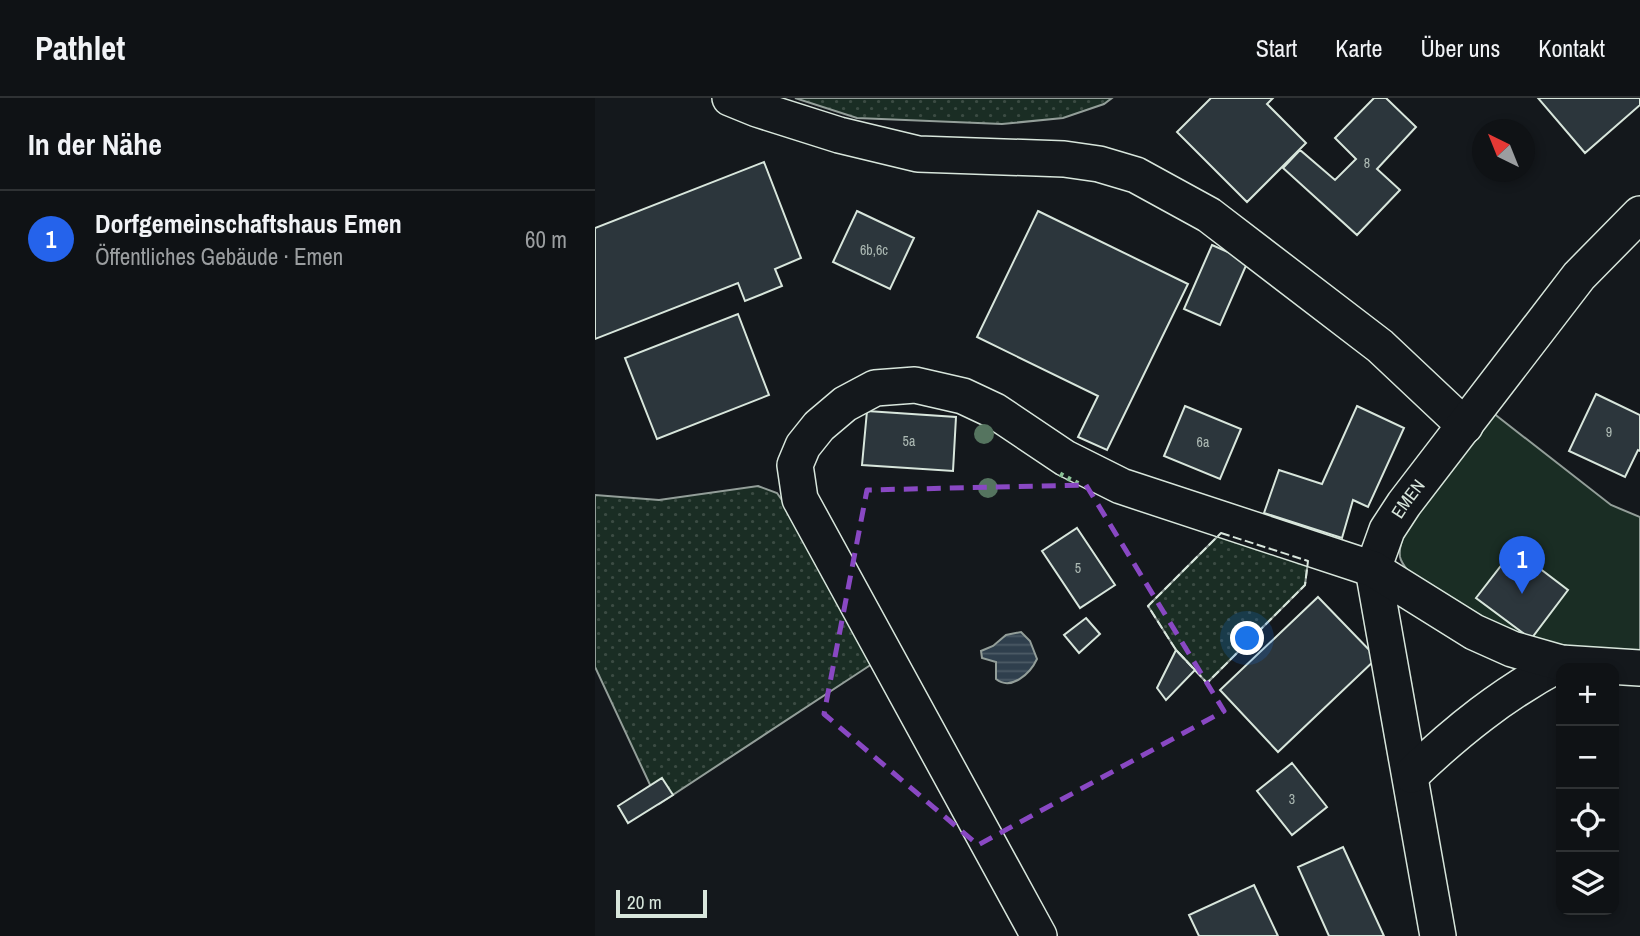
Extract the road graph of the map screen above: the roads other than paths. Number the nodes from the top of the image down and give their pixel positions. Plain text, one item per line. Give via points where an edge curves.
1 (730, 98) edge
2 (1640, 214) edge
3 (1465, 425) junction
4 (1373, 569) junction
5 (1561, 663) edge
6 (1556, 666) edge
7 (1619, 667) edge
8 (1640, 668) edge
9 (1411, 775) junction
10 (1039, 936) edge
11 (1438, 936) edge

1 - 3 street via 839,135 918,155 1064,159 1136,175 1219,223 1380,346
2 - 3 street, EMEN via 1579,276
3 - 4 street, EMEN via 1387,530
4 - 5 street via 1474,632
4 - 9 street
4 - 10 street via 1121,486 963,396 915,385 875,388 845,404 819,426 795,465 800,499
6 - 9 street via 1520,684 1455,732
7 - 8 street
9 - 11 street

